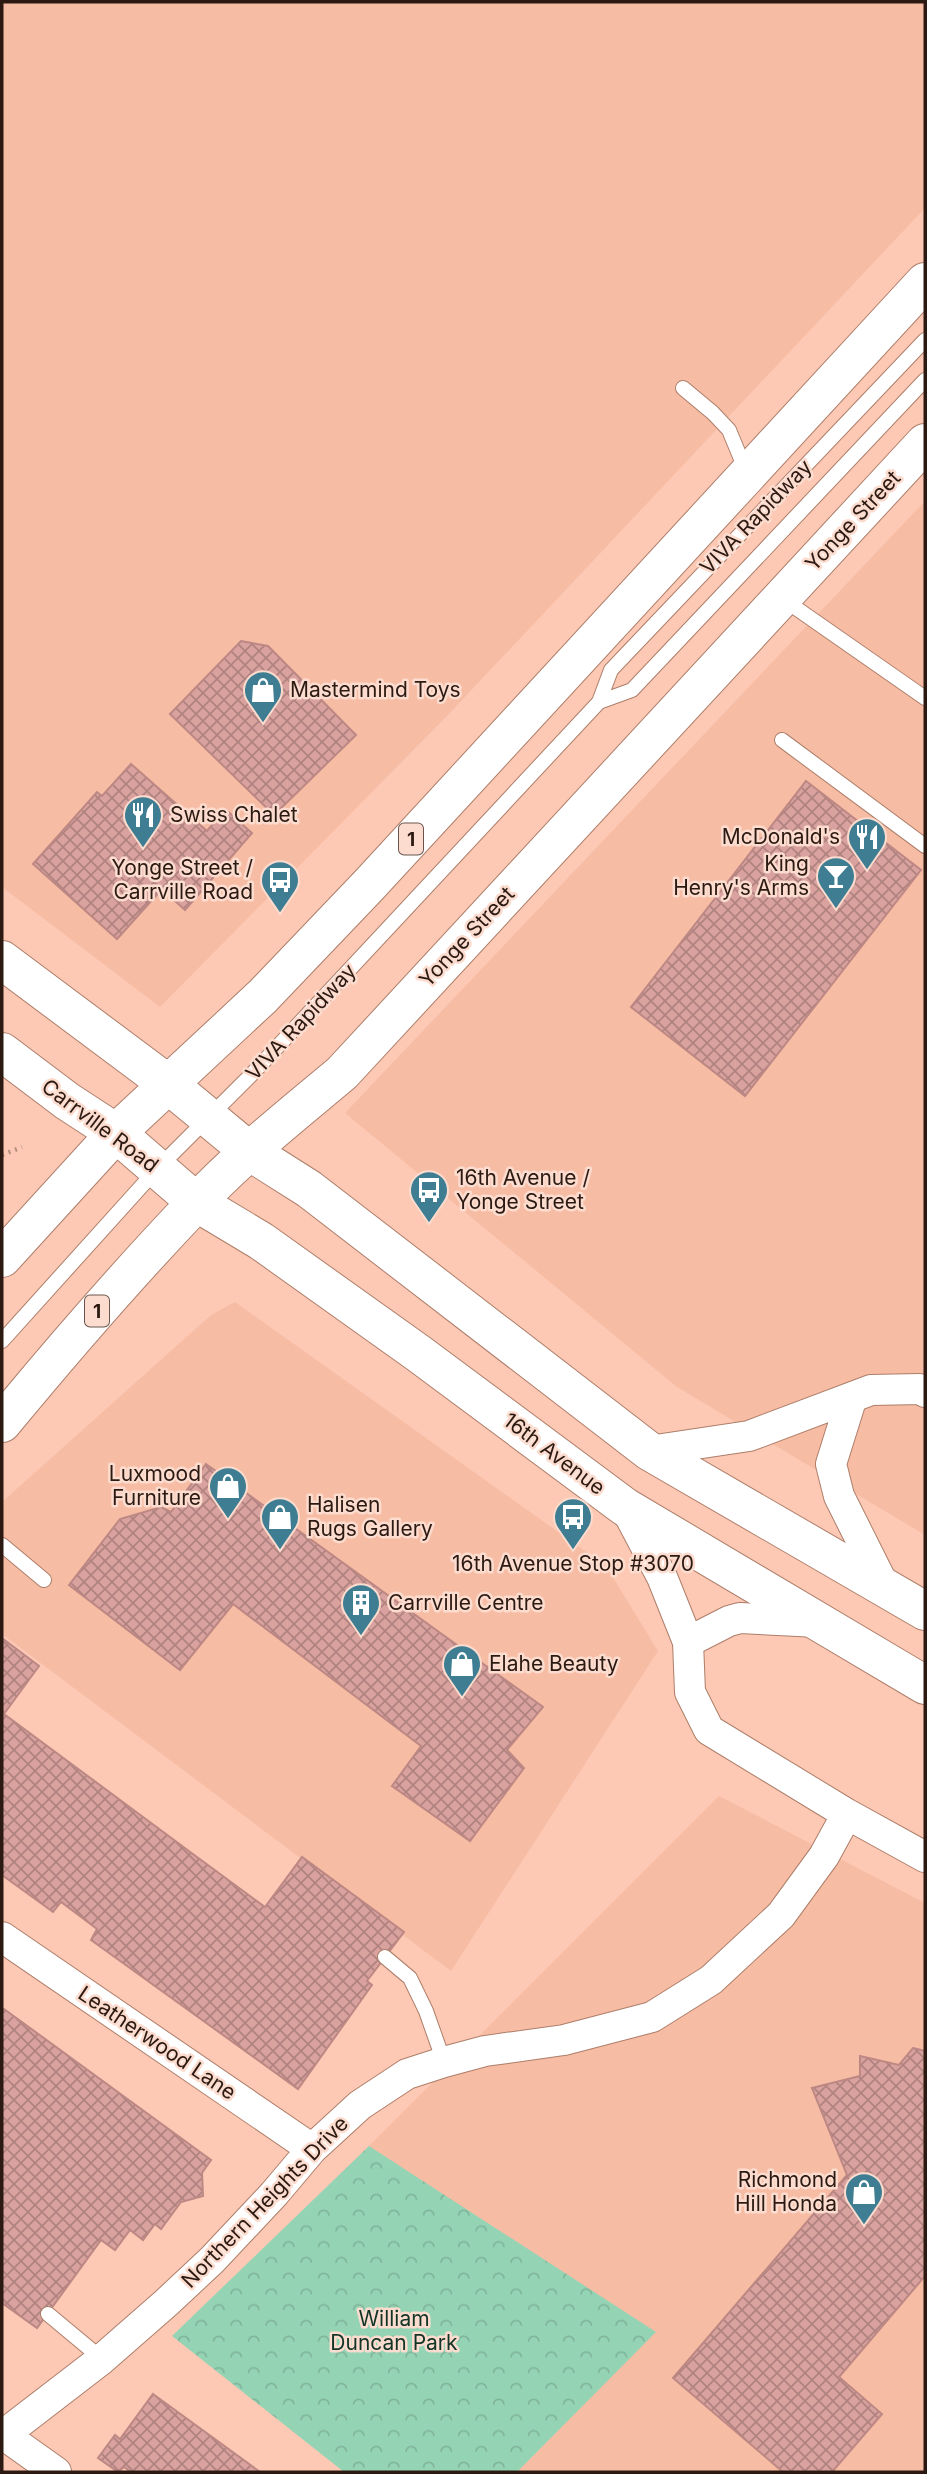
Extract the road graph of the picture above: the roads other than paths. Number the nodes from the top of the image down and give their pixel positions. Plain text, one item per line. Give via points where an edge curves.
1 (925, 282) edge
2 (925, 340) edge
3 (925, 380) edge
4 (683, 388) dead end
5 (925, 443) edge
6 (747, 474) junction
7 (781, 598) junction
8 (925, 698) edge
9 (599, 702) junction
10 (782, 740) dead end
11 (925, 846) edge
12 (2, 960) edge
13 (2, 1052) edge
14 (169, 1084) junction
15 (209, 1118) junction
16 (116, 1133) junction
17 (249, 1152) junction
18 (157, 1169) junction
19 (196, 1202) junction
20 (2, 1258) edge
21 (2, 1341) edge
22 (925, 1392) edge
23 (852, 1397) junction
24 (2, 1423) edge
25 (649, 1451) junction
26 (625, 1507) junction
27 (2, 1545) edge
28 (44, 1580) dead end
29 (885, 1588) junction
30 (925, 1611) edge
31 (819, 1622) junction
32 (688, 1642) junction
33 (925, 1685) edge
34 (848, 1814) junction
35 (925, 1857) edge
36 (2, 1937) edge
37 (385, 1958) dead end
38 (444, 2062) junction
39 (312, 2149) junction
40 (48, 2314) dead end
41 (102, 2359) junction
42 (3, 2435) edge
43 (56, 2472) edge

1 - 6 main road, 1
2 - 9 lane, VIVA Rapidway via 611,670
3 - 9 lane, VIVA Rapidway via 632,690
4 - 6 lane via 729,430
5 - 7 main road, Yonge Street / 1
6 - 14 main road, 1 via 369,885
7 - 8 lane
7 - 17 main road, Yonge Street / 1 via 342,1073
9 - 15 lane, VIVA Rapidway
10 - 11 lane
12 - 14 main road
13 - 16 main road, Carrville Road
14 - 15 main road
14 - 16 main road, 1
15 - 17 main road
15 - 18 lane, VIVA Rapidway
16 - 18 main road, Carrville Road
16 - 20 main road, 1
17 - 19 main road, Yonge Street / 1
17 - 25 main road via 309,1189
18 - 19 main road, Carrville Road
18 - 21 lane, VIVA Rapidway
19 - 24 main road, Yonge Street / 1
19 - 26 main road, 16th Avenue via 261,1241
22 - 23 street via 871,1390
23 - 25 street via 748,1436
23 - 29 street via 831,1464 839,1496
25 - 29 main road
26 - 31 main road, 16th Avenue
26 - 32 street via 662,1577
27 - 28 lane
29 - 30 main road
31 - 32 street via 740,1618
31 - 33 main road, 16th Avenue
32 - 34 street via 690,1692 709,1730
34 - 35 street
34 - 38 street, Northern Heights Drive via 824,1856 780,1915 712,1980 652,2017 564,2040
36 - 39 street, Leatherwood Lane
37 - 38 lane via 410,1978
38 - 39 street, Northern Heights Drive via 407,2074 360,2105
39 - 41 street, Northern Heights Drive via 212,2260
40 - 41 lane
41 - 42 street, Northern Heights Drive
42 - 43 street

